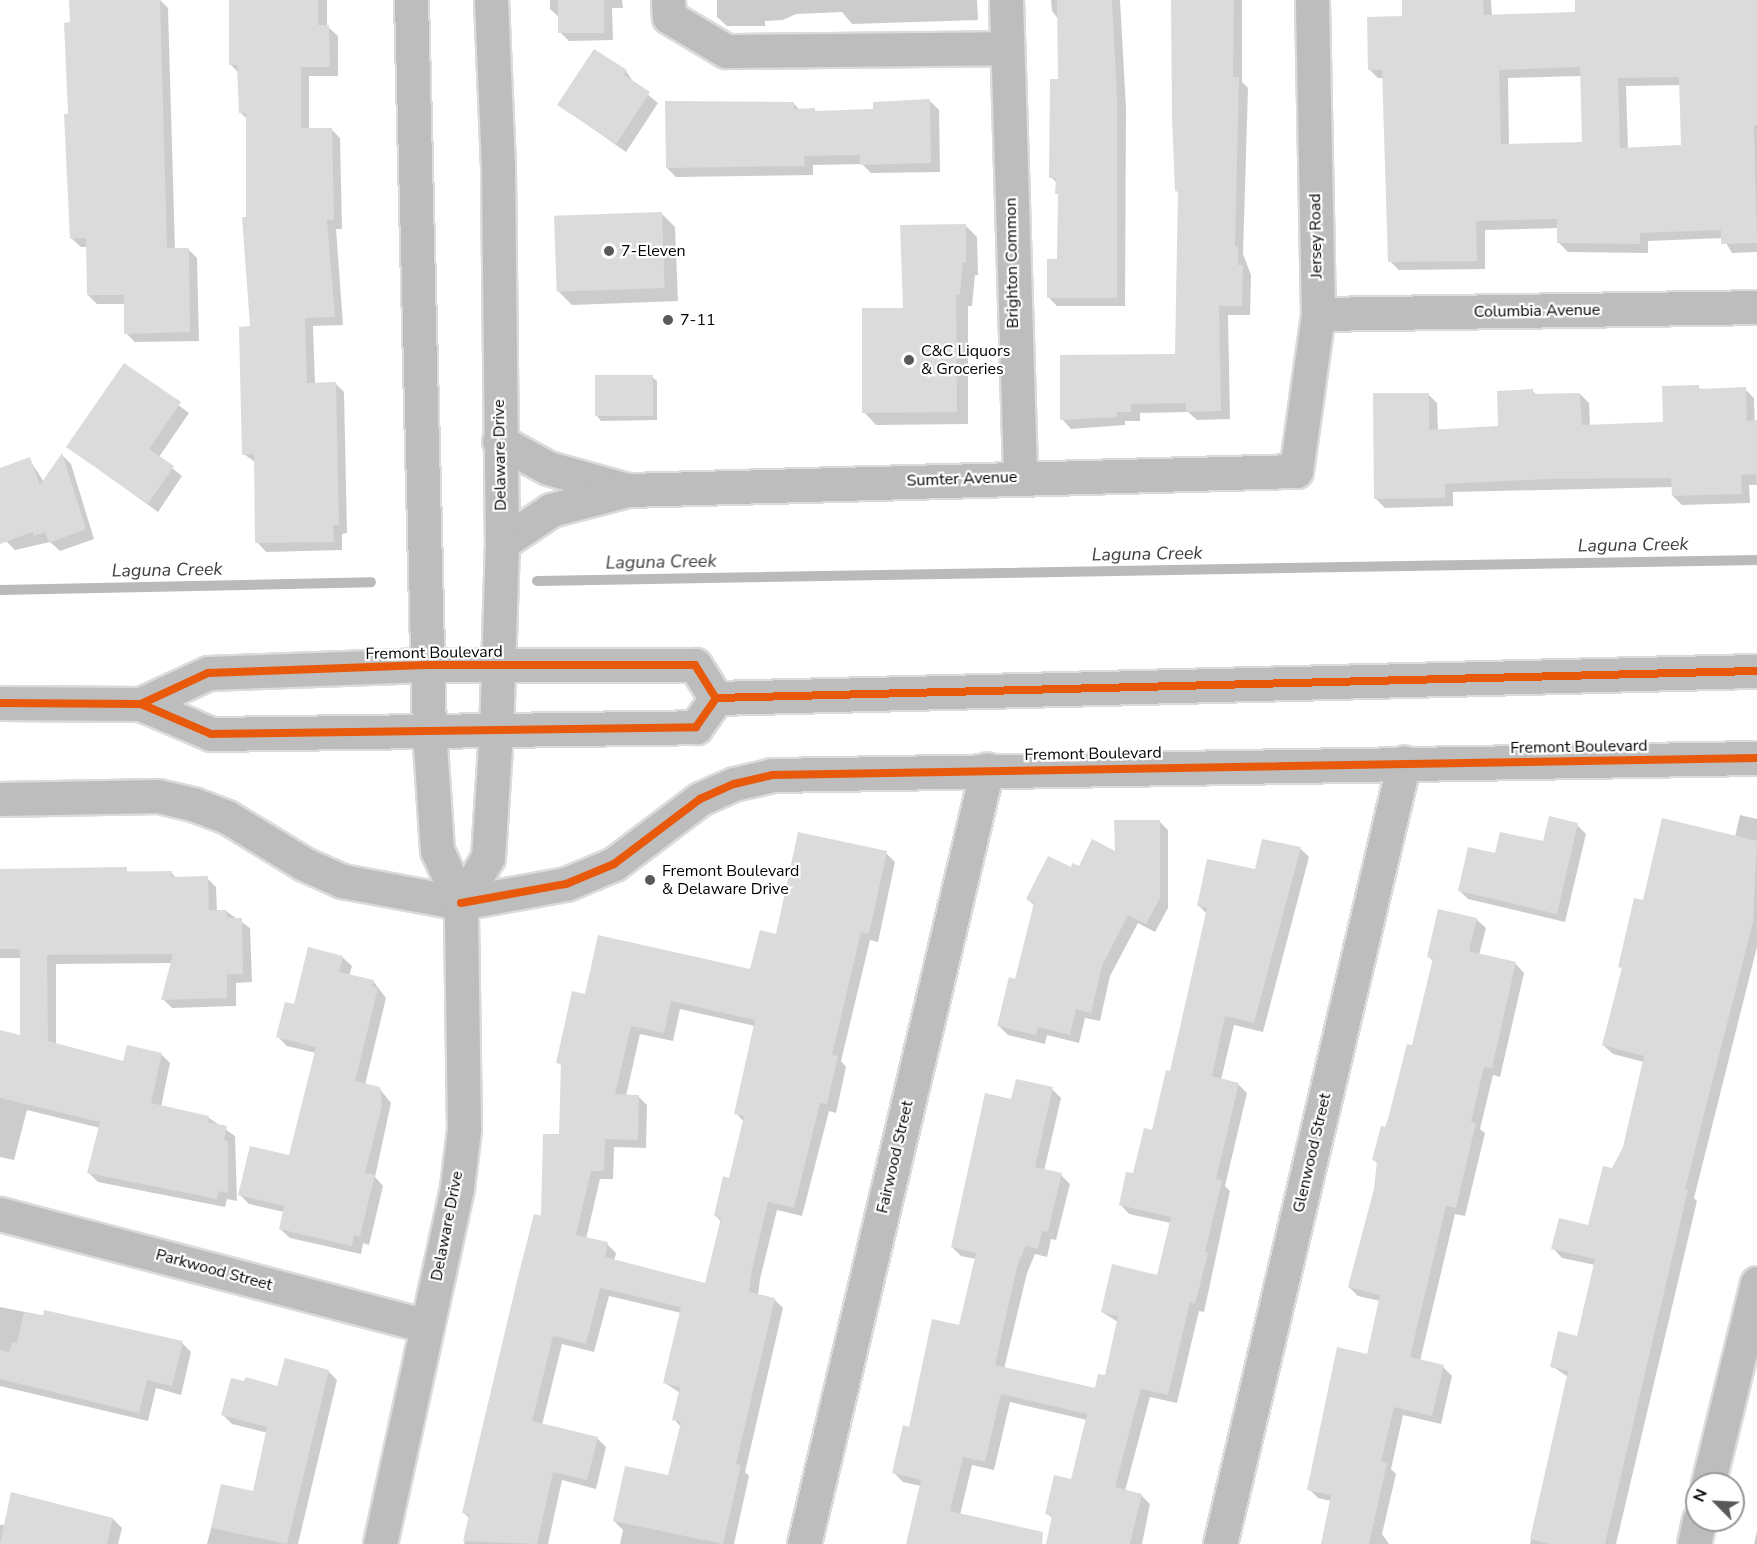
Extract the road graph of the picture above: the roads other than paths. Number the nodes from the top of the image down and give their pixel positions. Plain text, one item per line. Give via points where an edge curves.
1 (411, 0) edge
2 (491, 0) edge
3 (668, 0) edge
4 (1006, 0) edge
5 (1312, 0) edge
6 (1007, 48) junction
7 (1757, 308) edge
8 (1318, 314) junction
9 (499, 441) junction
10 (1296, 471) joint
11 (1020, 477) junction
12 (628, 490) junction
13 (502, 543) junction
14 (426, 665) junction
15 (497, 665) junction
16 (1757, 671) edge
17 (716, 698) junction
18 (0, 703) edge
19 (141, 704) junction
20 (429, 730) junction
21 (496, 730) junction
22 (1757, 758) edge
23 (1404, 762) junction
24 (987, 769) junction
25 (0, 799) edge
26 (461, 903) junction
27 (0, 1214) edge
28 (1757, 1283) edge
29 (427, 1326) junction
30 (1711, 1472) edge
31 (380, 1544) edge
32 (804, 1544) edge
33 (1220, 1544) edge

1 - 14 street, Delaware Drive
2 - 9 street, Delaware Drive via 498,170
3 - 6 street via 669,17 726,51
4 - 6 street, Brighton Common
5 - 8 street, Jersey Road
6 - 11 street, Brighton Common
7 - 8 street, Columbia Avenue
8 - 10 street, Jersey Road
9 - 12 street, Sumter Avenue via 548,468
9 - 13 street, Delaware Drive
10 - 11 street, Sumter Avenue
11 - 12 street, Sumter Avenue
12 - 13 street, Sumter Avenue via 551,510
13 - 15 street, Delaware Drive
14 - 15 street, Fremont Boulevard
14 - 19 street, Fremont Boulevard via 208,673
14 - 20 street, Delaware Drive
15 - 17 street, Fremont Boulevard via 695,665
15 - 21 street, Delaware Drive
16 - 17 street
17 - 21 street, Fremont Boulevard via 696,727
18 - 19 street, Fremont Boulevard
19 - 20 street, Fremont Boulevard via 211,734
20 - 21 street, Fremont Boulevard
20 - 26 street, Delaware Drive via 437,850
21 - 26 street, Delaware Drive via 488,858
22 - 23 street, Fremont Boulevard
23 - 24 street, Fremont Boulevard
23 - 33 street, Glenwood Street
24 - 26 street, Fremont Boulevard via 772,775 734,784 700,799 614,864 566,884
24 - 32 street, Fairwood Street
25 - 26 street, Fremont Boulevard via 158,796 226,817 304,864 342,881
26 - 29 street, Delaware Drive via 464,1130 457,1186
27 - 29 street, Parkwood Street
28 - 30 street
29 - 31 street, Delaware Drive

